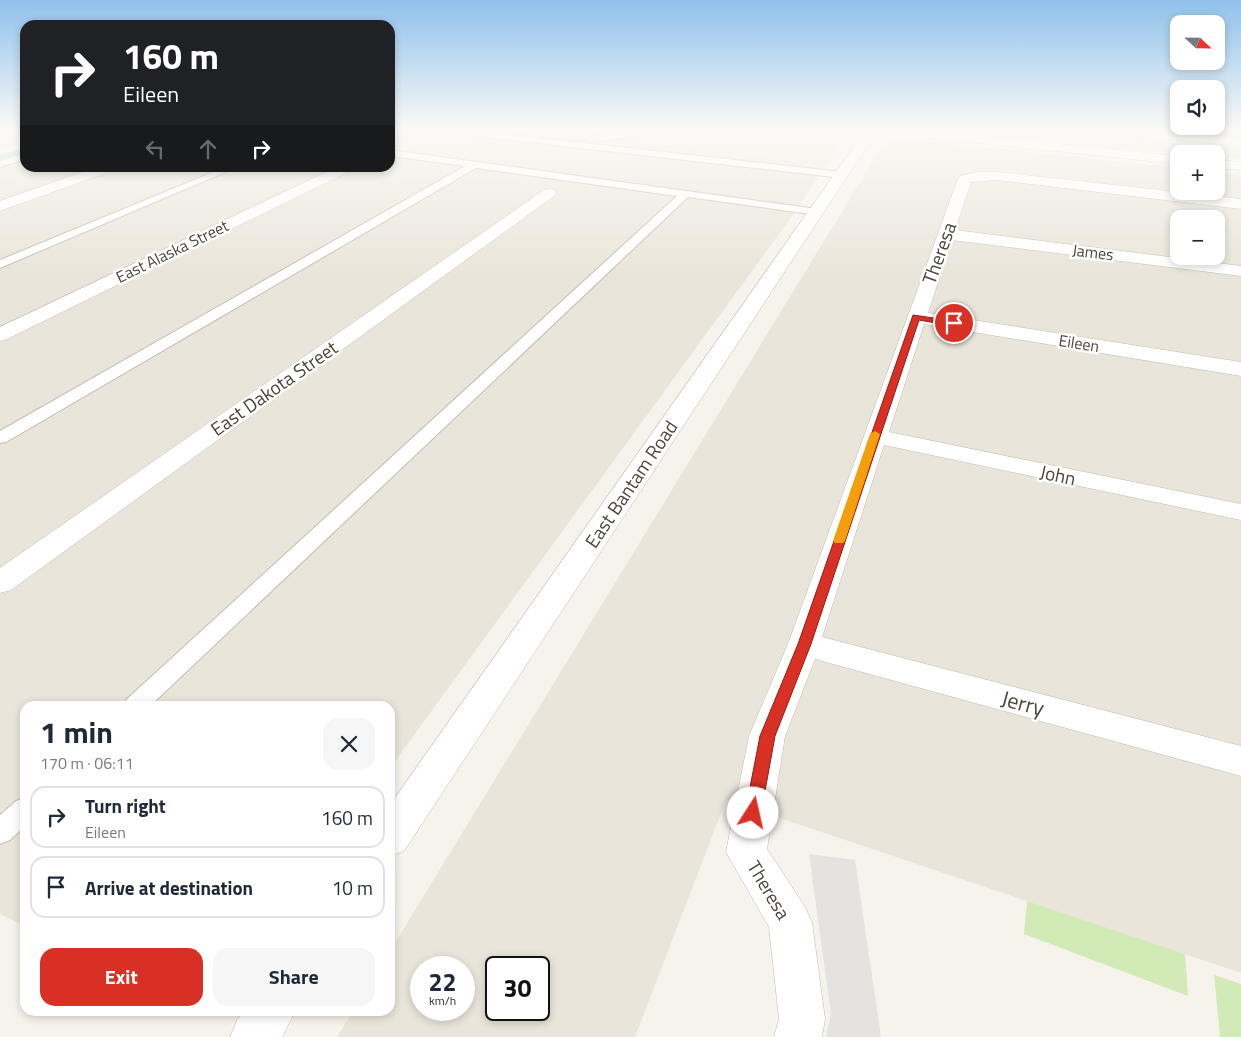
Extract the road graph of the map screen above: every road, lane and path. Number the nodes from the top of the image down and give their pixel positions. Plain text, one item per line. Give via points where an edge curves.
1 (74, 179) edge
2 (203, 179) edge
3 (321, 179) edge
4 (449, 179) edge
5 (579, 179) edge
6 (839, 179) edge
7 (965, 179) edge
8 (1027, 179) edge
9 (549, 193) dead end
10 (685, 194) junction
11 (1241, 204) edge
12 (0, 206) edge
13 (817, 212) junction
14 (946, 234) junction
15 (0, 264) edge
16 (1241, 271) edge
17 (916, 317) junction
18 (0, 335) edge
19 (1241, 369) edge
20 (875, 436) junction
21 (0, 438) edge
22 (1241, 512) edge
23 (0, 583) edge
24 (804, 644) junction
25 (140, 701) edge
26 (1241, 761) edge
27 (20, 814) edge
28 (395, 831) edge
29 (0, 832) edge
30 (269, 1016) edge
31 (254, 1037) edge
32 (798, 1037) edge

1 - 12 street
2 - 15 lane
3 - 18 street, East Alaska Street
4 - 21 lane
5 - 10 lane
6 - 13 street, East Bantam Road
7 - 14 street, Theresa
8 - 11 street, Theresa
9 - 23 street, East Dakota Street
10 - 13 lane
10 - 25 lane
13 - 28 street, East Bantam Road
14 - 16 street, James
14 - 17 street, Theresa
17 - 19 street, Eileen
17 - 20 street, Theresa
20 - 22 street, John
20 - 24 street, Theresa
24 - 26 street, Jerry
24 - 32 street, Theresa via 767,736 746,852 790,922 802,1019
27 - 29 lane
30 - 31 street

